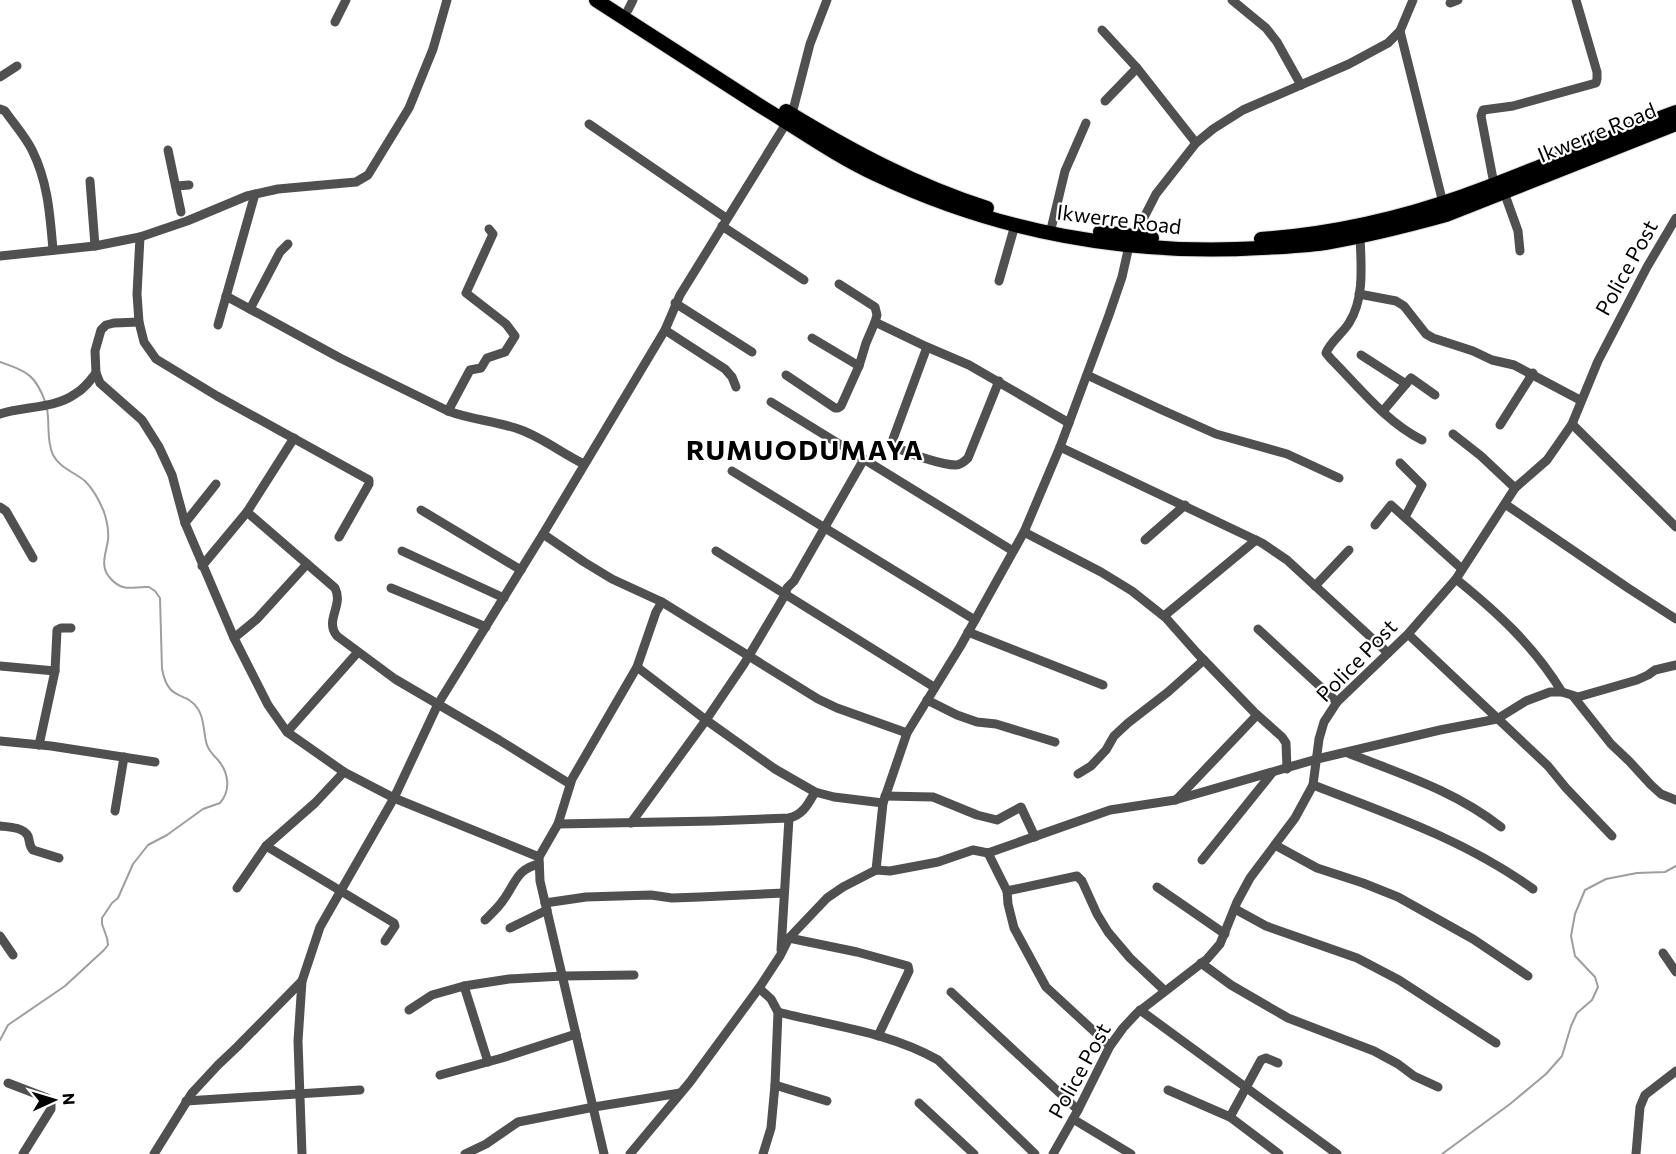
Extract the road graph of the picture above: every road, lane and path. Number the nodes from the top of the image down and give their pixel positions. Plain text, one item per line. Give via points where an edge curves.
1 (346, 0) edge
2 (447, 0) edge
3 (596, 0) edge
4 (613, 0) edge
5 (827, 0) edge
6 (1232, 0) edge
7 (1413, 0) edge
8 (1576, 0) edge
9 (630, 5) edge
10 (334, 22) dead end
11 (1102, 30) dead end
12 (1400, 31) junction
13 (17, 66) dead end
14 (1137, 68) junction
15 (0, 77) edge
16 (1301, 86) junction
17 (1105, 101) dead end
18 (0, 109) edge
19 (1676, 112) edge
20 (790, 118) junction
21 (1086, 123) dead end
22 (589, 124) dead end
23 (1676, 124) edge
24 (1196, 143) junction
25 (168, 150) dead end
26 (90, 181) dead end
27 (189, 185) dead end
28 (176, 186) junction
29 (1499, 188) junction
30 (255, 194) junction
31 (1443, 202) junction
32 (181, 212) dead end
33 (1676, 218) edge
34 (724, 222) junction
35 (1015, 225) junction
36 (1052, 225) junction
37 (489, 229) dead end
38 (1360, 236) junction
39 (140, 237) junction
40 (1132, 242) junction
41 (288, 244) dead end
42 (95, 246) junction
43 (53, 250) junction
44 (1520, 251) dead end
45 (0, 256) edge
46 (804, 280) dead end
47 (999, 281) dead end
48 (839, 284) dead end
49 (1359, 294) junction
50 (226, 296) junction
51 (675, 303) junction
52 (250, 309) junction
53 (139, 322) junction
54 (875, 322) junction
55 (218, 325) dead end
56 (665, 330) junction
57 (812, 338) dead end
58 (927, 347) junction
59 (752, 352) dead end
60 (1361, 355) dead end
61 (859, 366) junction
62 (96, 373) junction
63 (1533, 373) junction
64 (786, 375) dead end
65 (1087, 375) junction
66 (999, 381) junction
67 (1406, 384) junction
68 (736, 387) dead end
69 (1435, 395) dead end
70 (1580, 400) junction
71 (771, 402) dead end
72 (448, 411) junction
73 (1383, 411) junction
74 (0, 414) edge
75 (1069, 423) junction
76 (1572, 424) junction
77 (1500, 425) dead end
78 (1453, 434) dead end
79 (294, 438) junction
80 (1422, 440) dead end
81 (1060, 447) junction
82 (864, 459) junction
83 (1400, 463) dead end
84 (584, 464) junction
85 (732, 471) dead end
86 (1339, 478) dead end
87 (216, 484) dead end
88 (1515, 488) junction
89 (1505, 504) junction
90 (1185, 506) junction
91 (0, 507) edge
92 (421, 510) dead end
93 (248, 512) junction
94 (1405, 517) junction
95 (185, 523) junction
96 (1375, 525) dead end
97 (1676, 527) edge
98 (825, 528) junction
99 (1024, 532) junction
100 (543, 534) junction
101 (339, 537) dead end
102 (1145, 540) dead end
103 (1256, 540) junction
104 (1349, 550) dead end
105 (402, 551) dead end
106 (716, 551) dead end
107 (1013, 551) junction
108 (33, 558) dead end
109 (307, 564) junction
110 (202, 566) junction
111 (1462, 569) junction
112 (521, 570) junction
113 (1456, 579) junction
114 (1315, 586) junction
115 (391, 588) dead end
116 (785, 595) junction
117 (504, 598) junction
118 (662, 602) junction
119 (1164, 616) junction
120 (1676, 619) edge
121 (975, 620) junction
122 (71, 627) dead end
123 (486, 627) junction
124 (1258, 629) dead end
125 (968, 632) junction
126 (1408, 634) junction
127 (234, 638) junction
128 (358, 652) junction
129 (1388, 653) junction
130 (748, 656) junction
131 (1204, 660) junction
132 (1676, 665) edge
133 (0, 666) edge
134 (637, 667) junction
135 (55, 671) junction
136 (1103, 685) dead end
137 (934, 687) junction
138 (1562, 692) junction
139 (1573, 696) junction
140 (927, 700) junction
141 (1337, 702) junction
142 (438, 705) junction
143 (1257, 715) junction
144 (1497, 719) junction
145 (706, 720) junction
146 (286, 732) junction
147 (907, 733) junction
148 (0, 741) edge
149 (1055, 742) dead end
150 (39, 745) junction
151 (1348, 753) junction
152 (124, 757) junction
153 (1317, 759) junction
154 (155, 762) dead end
155 (1287, 769) junction
156 (344, 772) junction
157 (1272, 773) junction
158 (1078, 774) dead end
159 (570, 784) junction
160 (1313, 785) junction
161 (815, 792) junction
162 (394, 798) junction
163 (884, 800) junction
164 (1175, 800) junction
165 (1676, 800) edge
166 (116, 811) dead end
167 (789, 818) junction
168 (632, 823) junction
169 (558, 824) junction
170 (0, 826) edge
171 (1501, 827) dead end
172 (1612, 836) dead end
173 (1035, 837) junction
174 (1275, 844) junction
175 (266, 846) junction
176 (988, 853) junction
177 (59, 858) dead end
178 (539, 860) junction
179 (1202, 860) dead end
180 (876, 870) junction
181 (1157, 887) dead end
182 (237, 888) dead end
183 (1533, 889) dead end
184 (1007, 891) junction
185 (339, 892) junction
186 (784, 893) junction
187 (546, 907) junction
188 (1235, 909) junction
189 (485, 920) dead end
190 (510, 928) dead end
191 (1226, 934) junction
192 (0, 936) edge
193 (789, 938) junction
194 (385, 941) dead end
195 (1663, 953) dead end
196 (13, 955) dead end
197 (780, 956) junction
198 (1201, 963) junction
199 (1676, 972) edge
200 (634, 975) dead end
201 (563, 976) junction
202 (1528, 976) dead end
203 (302, 981) junction
204 (464, 986) junction
205 (759, 988) junction
206 (1164, 990) junction
207 (951, 992) dead end
208 (409, 1010) dead end
209 (1140, 1010) junction
210 (778, 1012) junction
211 (576, 1034) junction
212 (879, 1035) junction
213 (1496, 1043) dead end
214 (1110, 1046) junction
215 (488, 1062) junction
216 (1278, 1063) dead end
217 (1676, 1071) edge
218 (440, 1074) dead end
219 (8, 1083) dead end
220 (776, 1085) junction
221 (1246, 1087) junction
222 (1438, 1087) dead end
223 (360, 1090) dead end
224 (1168, 1090) dead end
225 (299, 1094) junction
226 (681, 1094) junction
227 (186, 1101) junction
228 (827, 1101) dead end
229 (919, 1103) dead end
230 (594, 1107) junction
231 (1076, 1115) junction
232 (1230, 1117) junction
233 (23, 1154) edge
234 (154, 1154) edge
235 (302, 1154) edge
236 (465, 1154) edge
237 (604, 1154) edge
238 (630, 1154) edge
239 (763, 1154) edge
240 (974, 1154) edge
241 (1035, 1154) edge
242 (1053, 1154) edge
243 (1131, 1154) edge
244 (1279, 1154) edge
245 (1337, 1154) edge
246 (1636, 1154) edge

1 - 10 street
2 - 30 street via 409,108 368,175 356,182
3 - 20 main road, Ikwerre Road
4 - 9 main road
5 - 20 street via 810,44
6 - 16 street via 1266,28
7 - 12 street
8 - 29 street via 1597,72 1596,83 1513,106 1483,110 1481,116
9 - 20 main road
11 - 14 street
12 - 16 street via 1388,43
12 - 31 street
13 - 15 street
14 - 17 street
14 - 24 street
16 - 24 street via 1243,111
18 - 43 street via 31,149 45,182
19 - 29 main road
20 - 34 street
20 - 35 main road, Ikwerre Road via 815,141 875,175 937,201
20 - 36 main road via 877,164 950,195
21 - 36 street via 1065,171
22 - 34 street
23 - 29 main road, Ikwerre Road
24 - 40 street via 1156,194
25 - 28 street
26 - 42 street
27 - 28 street
28 - 32 street
29 - 31 main road
29 - 38 main road, Ikwerre Road via 1446,215
29 - 44 street via 1518,231
30 - 39 street
30 - 50 street
31 - 40 main road via 1347,228 1275,238
33 - 70 street, Police Post
34 - 46 street
34 - 51 street
35 - 40 main road, Ikwerre Road via 1065,236
35 - 47 street
36 - 40 main road
37 - 72 street via 493,234 466,293 506,324 515,336 505,352 487,358 481,368 470,370
38 - 40 main road, Ikwerre Road via 1323,243 1228,250 1183,250
38 - 49 street
39 - 42 street
39 - 53 street
40 - 65 street
41 - 52 street
42 - 43 street
43 - 45 street
48 - 54 street via 875,306
49 - 63 street via 1396,301 1433,338
49 - 73 street via 1354,315 1326,352
50 - 52 street
50 - 55 street
51 - 56 street
51 - 59 street
52 - 72 street
53 - 62 street via 114,322 101,330 95,351
53 - 79 street via 144,342 156,359
54 - 58 street
54 - 61 street
56 - 68 street via 725,369
56 - 84 street
57 - 61 street
58 - 66 street
58 - 66 street via 893,439 894,446 901,450 942,463 963,463
60 - 67 street
61 - 64 street via 838,408
62 - 74 street via 74,396
62 - 95 street via 100,383 141,420 159,447 172,475
63 - 70 street
63 - 77 street
65 - 75 street
65 - 86 street via 1216,434 1287,454
66 - 75 street
67 - 69 street via 1411,378
67 - 73 street
70 - 76 street, Police Post
71 - 82 street
72 - 84 street via 523,430
73 - 80 street
75 - 81 street
76 - 88 street, Police Post via 1547,460
76 - 97 street
78 - 88 street
79 - 93 street
79 - 101 street via 369,480
81 - 90 street
81 - 99 street
82 - 98 street
82 - 107 street
83 - 94 street via 1422,485
84 - 100 street
85 - 98 street
87 - 95 street
88 - 89 street, Police Post
89 - 111 street, Police Post
89 - 120 street
90 - 102 street
90 - 103 street
91 - 108 street
92 - 112 street
93 - 109 street
93 - 110 street
94 - 96 street via 1391,505
94 - 111 street
95 - 110 street
98 - 116 street
98 - 121 street
99 - 107 street
99 - 119 street via 1101,572
100 - 112 street
100 - 118 street via 612,579
103 - 114 street via 1287,560
103 - 119 street
104 - 114 street
105 - 117 street
106 - 116 street
107 - 121 street
109 - 127 street via 257,619
109 - 128 street via 335,588 338,601 332,630
110 - 127 street
111 - 113 street, Police Post
112 - 117 street
113 - 126 street, Police Post
113 - 138 street via 1527,644
114 - 129 street
115 - 123 street
116 - 130 street
116 - 137 street
117 - 123 street
118 - 130 street
118 - 134 street
119 - 131 street
121 - 125 street
122 - 135 street via 57,630
123 - 142 street
124 - 141 street
125 - 136 street
125 - 137 street
126 - 129 street, Police Post
126 - 144 street
127 - 146 street
128 - 142 street
128 - 146 street
129 - 141 street, Police Post
130 - 145 street
130 - 147 street via 818,699
131 - 143 street
131 - 158 street via 1128,723 1101,756
132 - 139 street via 1585,696
133 - 135 street
134 - 145 street
134 - 159 street
135 - 150 street
137 - 140 street
138 - 139 street
138 - 144 street via 1526,701
139 - 165 street via 1611,744 1651,785
140 - 147 street
140 - 149 street via 977,722
141 - 153 street, Police Post via 1324,722
142 - 159 street
142 - 162 street
143 - 155 street via 1286,743
143 - 164 street
144 - 151 street
144 - 172 street via 1548,766
145 - 161 street via 775,770
145 - 168 street
146 - 156 street
147 - 163 street
148 - 150 street
150 - 152 street
151 - 153 street
151 - 171 street via 1439,788
152 - 154 street
152 - 166 street
153 - 155 street
153 - 160 street, Police Post
155 - 157 street
156 - 162 street
156 - 175 street
157 - 164 street
157 - 179 street
159 - 169 street
160 - 174 street, Police Post
160 - 183 street via 1435,833
161 - 163 street via 834,798
161 - 167 street via 797,816
162 - 178 street
162 - 185 street
163 - 173 street via 933,798 997,820 1021,807
163 - 180 street
164 - 173 street via 1110,810
167 - 168 street
167 - 186 street
168 - 169 street
169 - 178 street
170 - 177 street via 24,831 33,850
173 - 176 street
174 - 188 street, Police Post via 1250,878
174 - 202 street via 1317,868 1398,897 1473,939
175 - 182 street
175 - 185 street
176 - 180 street via 973,850 938,862
176 - 184 street
178 - 187 street
178 - 189 street via 517,878
180 - 193 street via 827,898
181 - 191 street
184 - 206 street via 1077,876 1108,932
184 - 214 street via 1014,928 1046,987
185 - 194 street via 394,923 394,930
185 - 203 street via 320,927
186 - 187 street via 586,897
186 - 197 street
187 - 190 street
187 - 201 street
188 - 191 street, Police Post
188 - 213 street via 1266,926 1358,958
191 - 198 street, Police Post
192 - 196 street
193 - 197 street
193 - 212 street via 908,966
195 - 199 street
197 - 205 street
198 - 206 street, Police Post
198 - 222 street via 1288,1018 1374,1051
200 - 201 street
201 - 204 street
201 - 211 street
203 - 225 street
203 - 227 street
204 - 208 street via 432,995
204 - 215 street
205 - 210 street
205 - 226 street
206 - 209 street, Police Post
207 - 231 street
209 - 214 street, Police Post
209 - 221 street
210 - 212 street
210 - 220 street
211 - 215 street
211 - 230 street
212 - 241 street via 938,1060
214 - 231 street, Police Post
215 - 218 street
216 - 221 street via 1261,1060
217 - 246 street via 1645,1095 1640,1107
219 - 233 street via 51,1101 51,1108
220 - 228 street
220 - 239 street via 771,1128
221 - 232 street
221 - 245 street
223 - 225 street
224 - 232 street
225 - 227 street
225 - 235 street
226 - 230 street
226 - 238 street
227 - 234 street
229 - 240 street
230 - 236 street via 518,1122
230 - 237 street
231 - 242 street, Police Post
231 - 243 street
232 - 244 street

